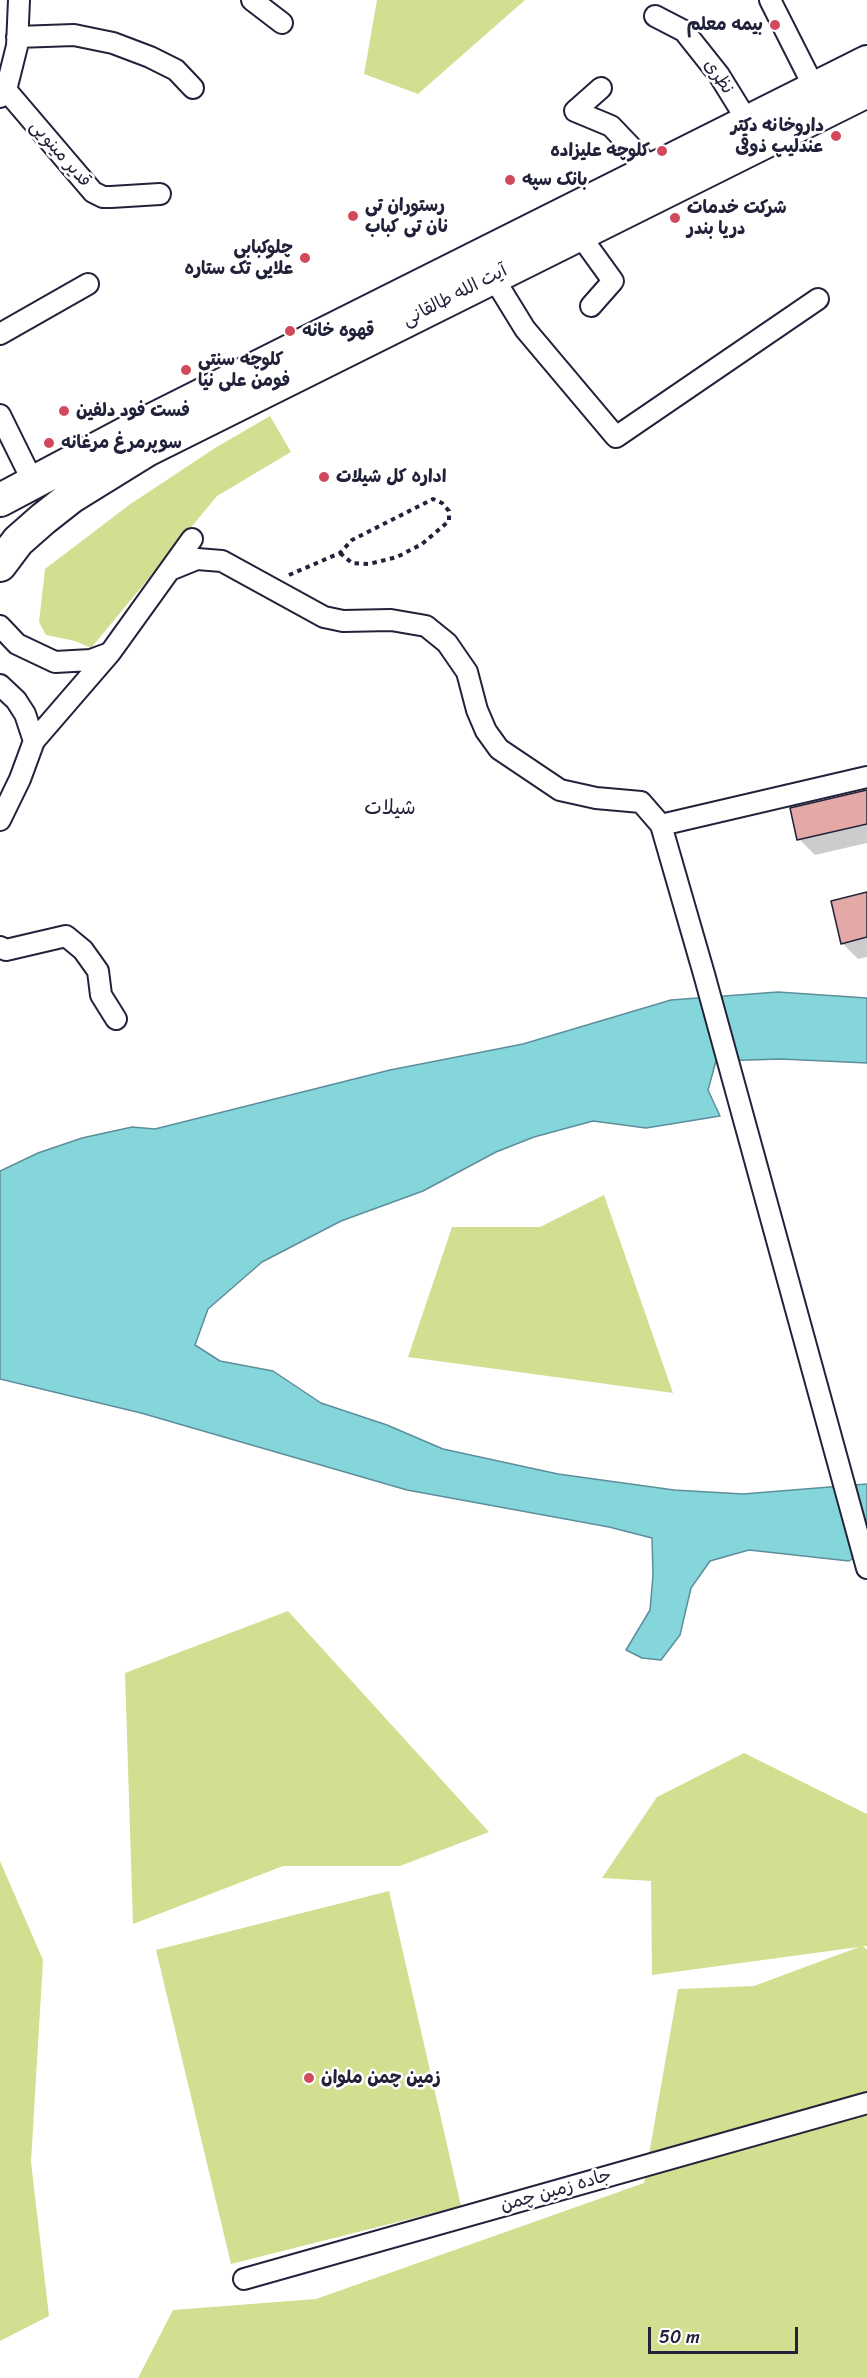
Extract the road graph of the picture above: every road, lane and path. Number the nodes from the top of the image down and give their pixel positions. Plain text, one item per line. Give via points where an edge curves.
1 (19, 0) edge
2 (252, 0) edge
3 (770, 0) edge
4 (655, 16) dead end
5 (282, 22) dead end
6 (17, 37) junction
7 (861, 86) edge
8 (194, 88) dead end
9 (601, 88) dead end
10 (814, 89) junction
11 (3, 94) edge
12 (748, 122) junction
13 (653, 170) junction
14 (160, 194) dead end
15 (579, 234) junction
16 (493, 277) junction
17 (88, 284) dead end
18 (818, 299) dead end
19 (591, 306) dead end
20 (0, 334) edge
21 (0, 415) edge
22 (33, 482) junction
23 (0, 500) edge
24 (192, 539) dead end
25 (6, 546) edge
26 (340, 553) junction
27 (170, 570) junction
28 (0, 583) edge
29 (266, 585) junction
30 (0, 626) edge
31 (110, 653) junction
32 (0, 686) edge
33 (34, 741) junction
34 (867, 777) edge
35 (0, 820) edge
36 (661, 825) junction
37 (0, 947) edge
38 (116, 1019) dead end
39 (866, 1564) edge
40 (867, 2103) edge
41 (244, 2279) dead end

1 - 6 street
2 - 5 street
3 - 10 street
4 - 12 street, نظری via 684,31 719,75
6 - 8 street via 74,35 113,43 176,70
6 - 11 street
7 - 10 main road, آیت الله طالقانی
7 - 15 main road, آیت الله طالقانی
9 - 13 street via 575,111 611,126
10 - 12 main road, آیت الله طالقانی
11 - 14 street, قدیر مینویی via 93,192 103,197
12 - 13 main road, آیت الله طالقانی
13 - 22 main road, آیت الله طالقانی
15 - 16 main road, آیت الله طالقانی
15 - 19 street via 613,281
16 - 18 street via 525,329 616,437
16 - 25 main road, آیت الله طالقانی via 147,450 71,497
17 - 20 street
21 - 22 street
22 - 23 main road, آیت الله طالقانی
24 - 27 street
25 - 28 street
26 - 26 path via 352,540 433,499 449,511 449,520 422,544 397,557 369,564 352,563
26 - 29 path
27 - 29 street via 197,560 222,561
27 - 31 street
29 - 36 street via 324,617 426,626 447,643 467,672 477,710 499,749 561,790 641,802
30 - 31 street via 17,644 55,662 91,660
31 - 33 street
32 - 33 street via 25,714
33 - 35 street
34 - 36 street
36 - 39 street
37 - 38 street via 6,950 66,936 83,950 98,971 101,995
40 - 41 street, جاده زمین چمن

